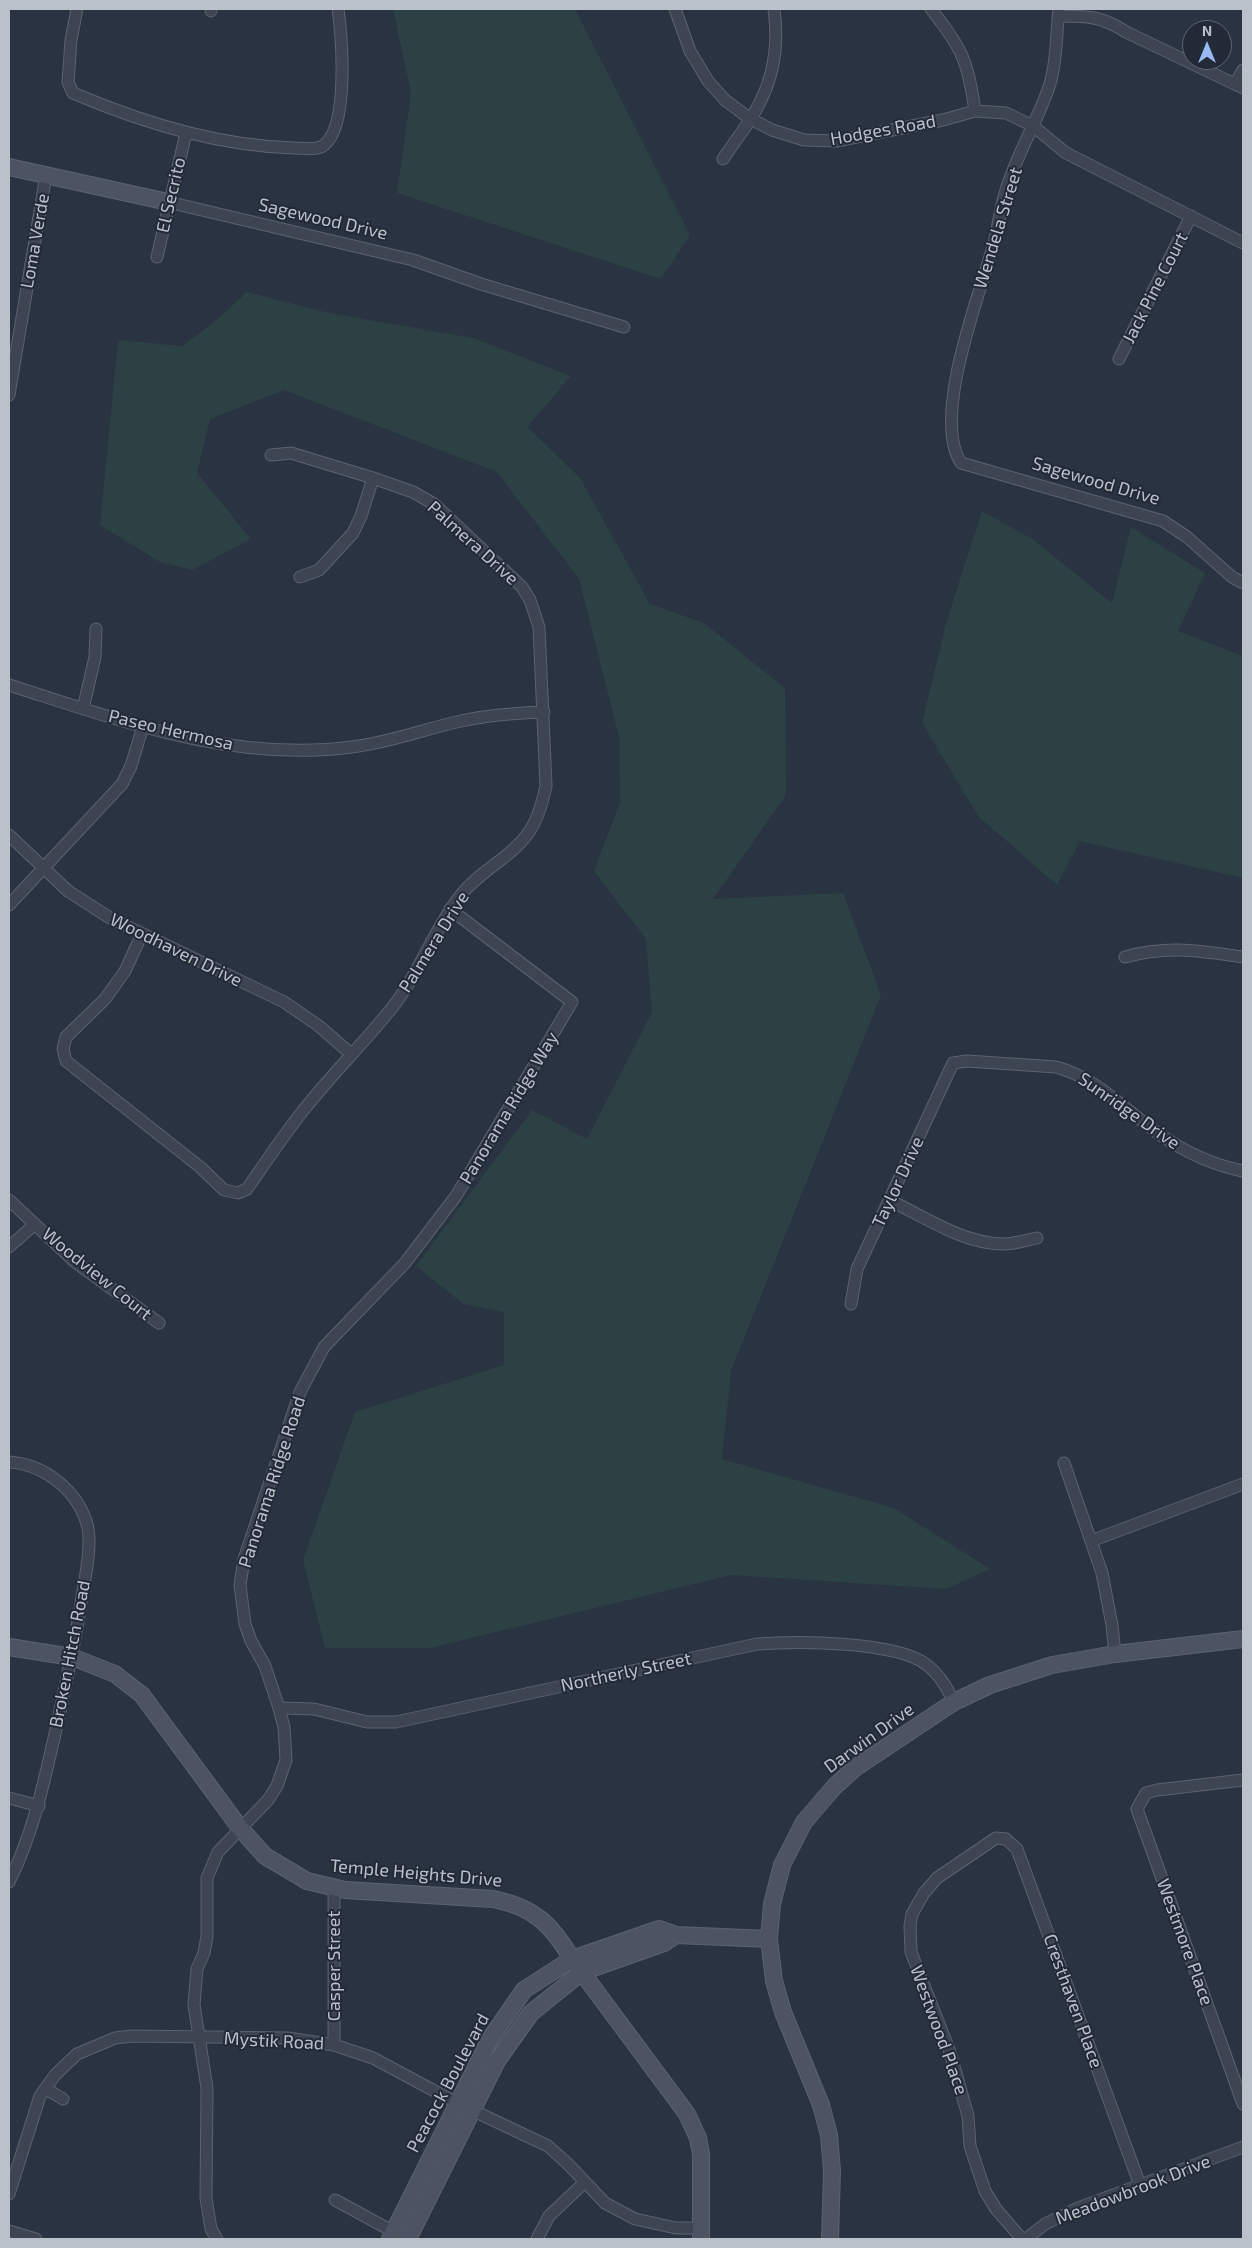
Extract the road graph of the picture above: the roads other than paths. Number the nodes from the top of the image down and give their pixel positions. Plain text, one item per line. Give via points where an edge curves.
1 (77, 9) edge
2 (338, 9) edge
3 (675, 9) edge
4 (774, 9) edge
5 (931, 9) edge
6 (1059, 12) edge
7 (1243, 70) edge
8 (1239, 86) edge
9 (975, 111) junction
10 (749, 118) junction
11 (1034, 126) junction
12 (186, 133) junction
13 (723, 159) dead end
14 (9, 167) edge
15 (46, 175) junction
16 (168, 202) junction
17 (1191, 216) junction
18 (1243, 243) edge
19 (156, 257) dead end
20 (624, 327) dead end
21 (1119, 360) dead end
22 (9, 395) edge
23 (954, 452) joint
24 (271, 455) dead end
25 (373, 478) junction
26 (300, 577) dead end
27 (1243, 583) edge
28 (96, 629) dead end
29 (9, 685) edge
30 (83, 709) junction
31 (544, 712) junction
32 (143, 726) junction
33 (9, 835) edge
34 (44, 868) junction
35 (9, 904) edge
36 (450, 909) junction
37 (142, 934) junction
38 (1124, 957) dead end
39 (1243, 957) edge
40 (351, 1054) junction
41 (953, 1063) joint
42 (1243, 1171) edge
43 (9, 1200) edge
44 (889, 1200) junction
45 (35, 1224) junction
46 (1037, 1238) dead end
47 (9, 1247) edge
48 (405, 1263) joint
49 (852, 1304) dead end
50 (159, 1323) dead end
51 (9, 1462) edge
52 (1064, 1463) dead end
53 (1243, 1484) edge
54 (1091, 1541) junction
55 (1243, 1639) edge
56 (9, 1647) edge
57 (1115, 1654) junction
58 (72, 1656) junction
59 (954, 1702) junction
60 (279, 1708) junction
61 (1243, 1780) edge
62 (9, 1798) edge
63 (39, 1806) junction
64 (240, 1828) junction
65 (989, 1842) joint
66 (9, 1882) edge
67 (334, 1888) junction
68 (769, 1939) junction
69 (577, 1965) junction
70 (200, 2037) junction
71 (334, 2045) junction
72 (46, 2089) junction
73 (63, 2099) dead end
74 (457, 2103) junction
75 (1243, 2104) edge
76 (473, 2111) junction
77 (1243, 2148) edge
78 (584, 2183) junction
79 (1140, 2185) junction
80 (9, 2194) edge
81 (335, 2200) dead end
82 (9, 2230) edge
83 (701, 2234) edge
84 (397, 2237) edge
85 (36, 2239) edge
86 (217, 2239) edge
87 (537, 2239) edge
88 (830, 2239) edge
89 (1022, 2239) edge
90 (1026, 2239) edge

1 - 12 street via 68,82 74,93 115,111
2 - 12 street via 343,81 334,133 324,146 317,149 275,147
3 - 10 street, Hodges Road via 690,51 708,82
4 - 10 street via 774,60 761,100
5 - 9 street via 953,37 964,58
6 - 8 street via 1113,23
6 - 11 street, Wendela Street via 1058,40 1049,86
7 - 8 street
9 - 10 street, Hodges Road via 836,142 804,140 772,130
9 - 11 street, Hodges Road via 1006,113
10 - 13 street
11 - 17 street, Hodges Road via 1066,153
11 - 23 street, Wendela Street via 1009,180 971,316 954,388
12 - 16 street, El Secrito
14 - 15 street, Sagewood Drive
15 - 16 street, Sagewood Drive
15 - 22 street, Loma Verde
16 - 19 street, El Secrito
16 - 20 street, Sagewood Drive via 413,260
17 - 18 street, Hodges Road
17 - 21 street, Jack Pine Court
23 - 27 street, Sagewood Drive via 961,463 1163,521
24 - 25 street, Palmera Drive via 291,453
25 - 26 street via 362,516 352,533 318,570
25 - 31 street, Palmera Drive via 413,492 434,504 522,587 539,627
28 - 30 street via 95,657
29 - 30 street, Paseo Hermosa
30 - 32 street, Paseo Hermosa
31 - 32 street, Paseo Hermosa via 461,721 351,748 281,750 227,746
31 - 36 street, Palmera Drive via 546,786 530,831 509,853 477,878
32 - 34 street via 122,784
33 - 34 street, Woodhaven Drive
34 - 35 street
34 - 37 street, Woodhaven Drive via 68,891
36 - 40 street, Palmera Drive via 392,1008
36 - 48 street, Panorama Ridge Way via 572,1002 456,1196
37 - 40 street, Woodhaven Drive via 284,1002
37 - 40 street, Palmera Drive via 125,970 105,999 66,1037 64,1055 66,1061 200,1167 224,1190 238,1192 247,1188 302,1111
38 - 39 street via 1145,951 1185,949
41 - 42 street, Sunridge Drive via 1070,1070 1101,1088 1184,1150 1205,1161
41 - 44 street, Taylor Drive
43 - 45 street, Woodview Court
44 - 46 street via 949,1229 989,1243
44 - 49 street, Taylor Drive via 857,1269
45 - 47 street
45 - 50 street, Woodview Court via 76,1262
48 - 60 street, Panorama Ridge Road via 324,1347 300,1392 244,1560 240,1585 245,1624 266,1666
51 - 58 street, Broken Hitch Road via 42,1470 63,1484 87,1525 88,1556
52 - 54 street
53 - 54 street
54 - 57 street via 1102,1573
55 - 57 street, Darwin Drive
56 - 58 street, Temple Heights Drive
57 - 59 street, Darwin Drive via 1052,1665 990,1685
58 - 63 street, Broken Hitch Road
58 - 64 street, Temple Heights Drive via 115,1674 142,1695
59 - 60 street, Northerly Street via 944,1682 912,1656 861,1646 793,1641 757,1644 396,1722 367,1722 314,1709
59 - 68 street, Darwin Drive via 855,1768 804,1822 782,1865 772,1904
60 - 64 street, Panorama Ridge Road via 286,1760 268,1800
61 - 75 street, Westmore Place via 1146,1793 1137,1809
62 - 63 street
63 - 66 street, Broken Hitch Road
64 - 67 street, Temple Heights Drive via 266,1856 307,1881
64 - 70 street, Panorama Ridge Road via 218,1852 207,1878 207,1936 194,1988
65 - 79 street, Cresthaven Place via 1006,1838 1017,1848
65 - 89 street, Westwood Place via 938,1878 924,1893 912,1914 911,1952 950,2052 968,2116 970,2146 985,2191
67 - 69 street, Temple Heights Drive via 514,1903 540,1917 556,1932
67 - 71 street, Casper Street
68 - 69 street, Peacock Boulevard via 676,1935 659,1928
68 - 88 street, Darwin Drive via 774,1981 783,2012 821,2105 829,2135 832,2171
69 - 74 street, Peacock Boulevard via 524,1990 490,2039
69 - 76 street, Peacock Boulevard via 531,2013 498,2061
69 - 83 street, Temple Heights Drive via 687,2114 701,2154
70 - 71 street, Mystik Road via 288,2038
70 - 72 street, Mystik Road via 115,2038 77,2054 55,2075
70 - 86 street, Panorama Ridge Road via 207,2088 206,2198 211,2229
71 - 74 street, Mystik Road via 373,2058
72 - 73 street
72 - 80 street, Mystik Road via 40,2096
74 - 76 street, Mystik Road
74 - 84 street, Peacock Boulevard
76 - 78 street, Mystik Road via 548,2146
76 - 84 street, Peacock Boulevard
77 - 79 street, Meadowbrook Drive
78 - 83 street, Mystik Road via 605,2203 635,2219
78 - 87 street via 550,2216
79 - 90 street, Meadowbrook Drive via 1078,2208 1045,2224
81 - 84 street
82 - 85 street

